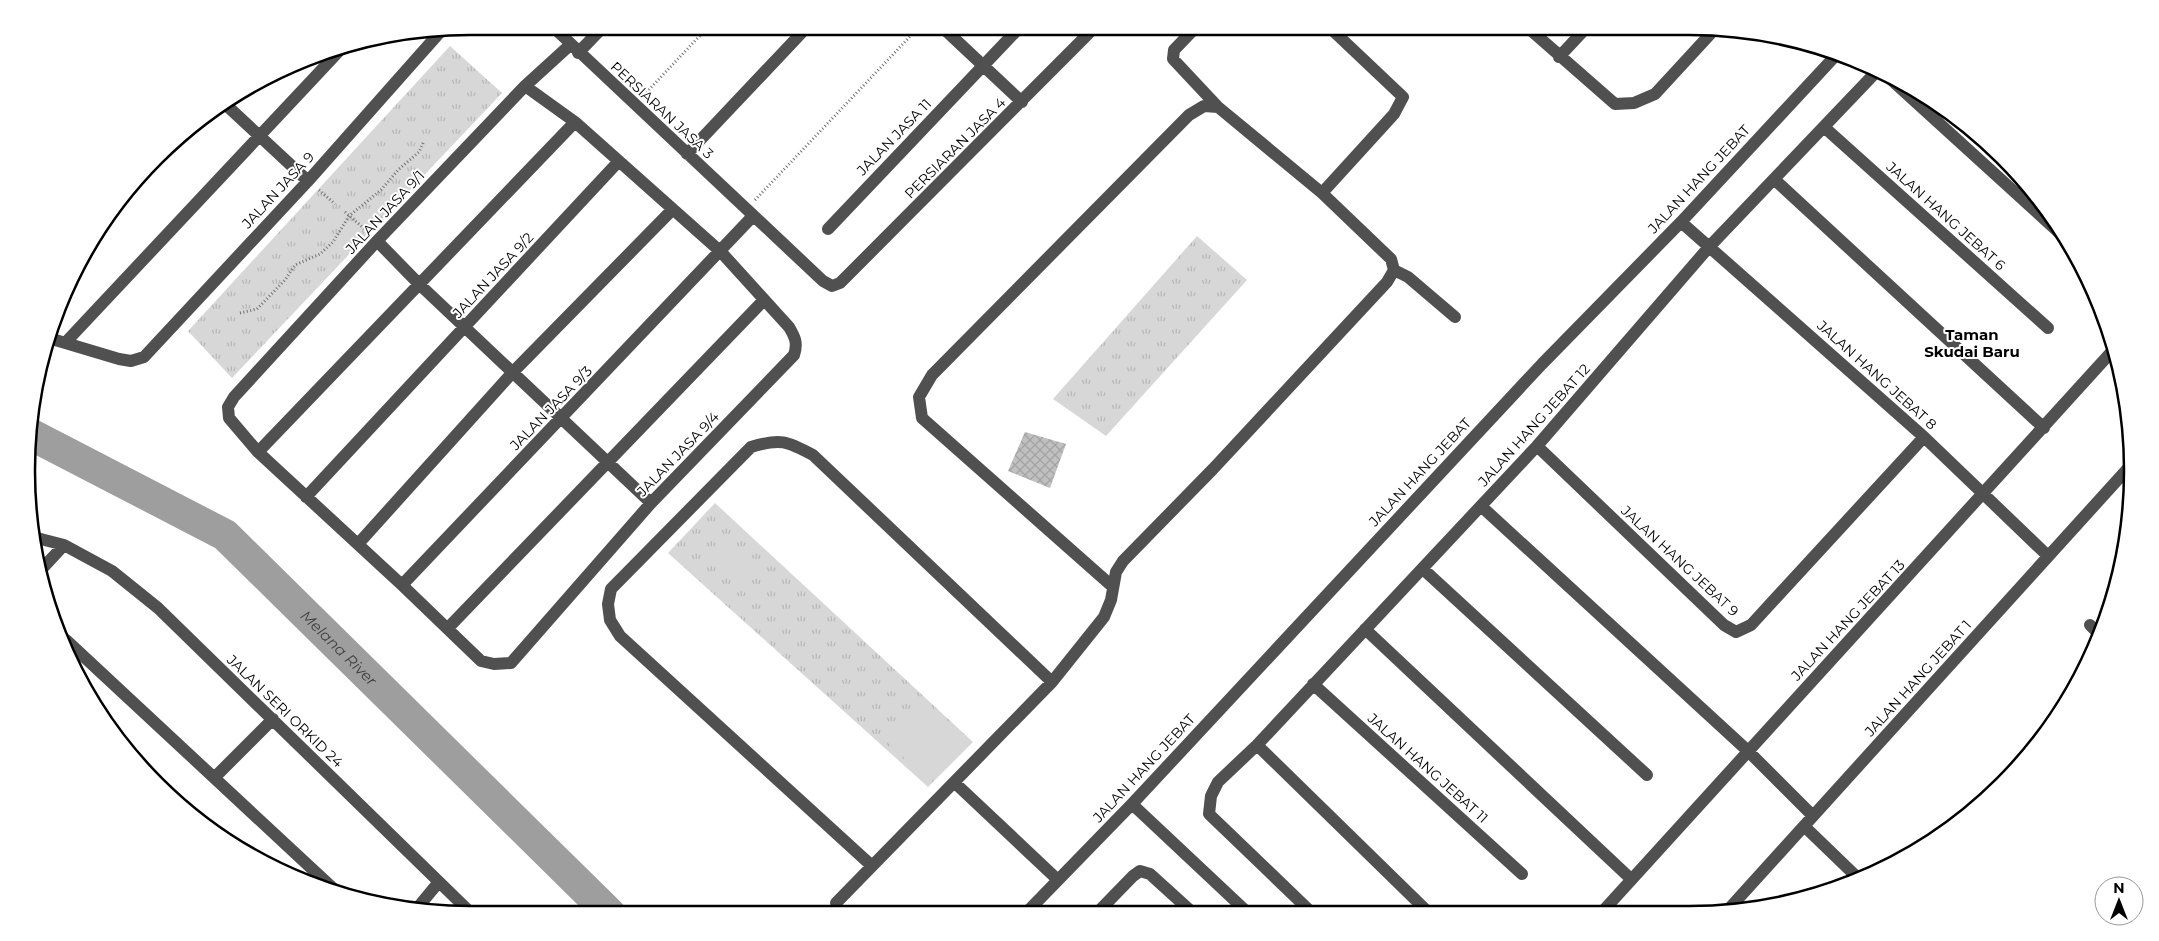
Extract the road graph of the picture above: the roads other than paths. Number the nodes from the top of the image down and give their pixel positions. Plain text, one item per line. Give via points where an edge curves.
1 (561, 35) edge
2 (592, 35) edge
3 (799, 35) edge
4 (950, 35) edge
5 (1012, 35) edge
6 (1087, 35) edge
7 (1188, 35) edge
8 (1338, 35) edge
9 (1536, 35) edge
10 (1580, 35) edge
11 (1709, 36) edge
12 (436, 37) edge
13 (574, 49) junction
14 (333, 57) edge
15 (1559, 57) junction
16 (1832, 59) edge
17 (982, 67) junction
18 (1873, 76) edge
19 (525, 86) junction
20 (1906, 93) edge
21 (1022, 102) junction
22 (1218, 107) junction
23 (229, 108) edge
24 (575, 122) junction
25 (1824, 126) junction
26 (260, 136) junction
27 (687, 154) junction
28 (619, 161) junction
29 (1775, 180) junction
30 (308, 181) junction
31 (1322, 193) junction
32 (673, 209) junction
33 (750, 213) junction
34 (2043, 218) edge
35 (1681, 222) junction
36 (828, 228) dead end
37 (377, 241) junction
38 (1709, 246) junction
39 (721, 252) junction
40 (1394, 270) junction
41 (419, 284) junction
42 (832, 286) joint
43 (764, 300) junction
44 (1455, 317) dead end
45 (465, 327) junction
46 (2048, 328) dead end
47 (56, 339) edge
48 (66, 342) junction
49 (2108, 356) edge
50 (513, 372) junction
51 (562, 418) junction
52 (2044, 428) junction
53 (1924, 437) junction
54 (1537, 446) junction
55 (258, 452) junction
56 (608, 462) junction
57 (2124, 473) edge
58 (1984, 494) junction
59 (306, 497) junction
60 (651, 503) junction
61 (1482, 506) junction
62 (41, 539) edge
63 (358, 544) junction
64 (64, 545) junction
65 (2048, 556) junction
66 (46, 565) edge
67 (1423, 568) junction
68 (402, 585) junction
69 (1113, 587) junction
70 (448, 628) junction
71 (1365, 629) junction
72 (72, 645) edge
73 (1052, 682) junction
74 (1313, 684) junction
75 (273, 719) junction
76 (1257, 745) junction
77 (1748, 751) junction
78 (1647, 775) dead end
79 (215, 777) junction
80 (955, 783) junction
81 (1132, 804) junction
82 (1813, 816) junction
83 (1804, 826) junction
84 (872, 866) junction
85 (1522, 874) dead end
86 (1853, 874) edge
87 (1631, 879) junction
88 (1058, 880) junction
89 (325, 881) edge
90 (438, 884) junction
91 (422, 903) edge
92 (836, 903) dead end
93 (1734, 903) edge
94 (463, 906) edge
95 (1033, 906) edge
96 (1104, 906) edge
97 (1185, 906) edge
98 (1241, 906) edge
99 (1304, 906) edge
100 (1422, 906) edge
101 (1607, 906) edge

1 - 13 street, PERSIARAN JASA 3
2 - 13 street, JALAN JASA 9/1
3 - 27 street
4 - 17 street
5 - 17 street, JALAN JASA 11
6 - 21 street, PERSIARAN JASA 4
7 - 22 street via 1174,50 1173,59
8 - 31 street via 1403,97 1394,114
9 - 15 street
10 - 15 street
11 - 15 street via 1655,94 1634,103 1615,104
12 - 30 street, JALAN JASA 9
13 - 19 street, JALAN JASA 9/1
13 - 27 street, PERSIARAN JASA 3
14 - 26 street
16 - 35 street, JALAN HANG JEBAT
17 - 21 street
17 - 36 street, JALAN JASA 11
18 - 25 street, JALAN HANG JEBAT 12
19 - 24 street
19 - 37 street, JALAN JASA 9/1
20 - 34 street
21 - 42 street, PERSIARAN JASA 4 via 840,282
22 - 31 street
22 - 69 street via 1204,106 1190,115 932,375 919,397 922,418
23 - 26 street
24 - 28 street
24 - 41 street
25 - 29 street, JALAN HANG JEBAT 12
25 - 46 street, JALAN HANG JEBAT 6
26 - 30 street
26 - 48 street
27 - 33 street, PERSIARAN JASA 3
28 - 32 street, JALAN JASA 9/4
28 - 45 street, JALAN JASA 9/2
29 - 38 street, JALAN HANG JEBAT 12
29 - 52 street
30 - 48 street, JALAN JASA 9 via 144,357 131,361
31 - 40 street via 1391,259
32 - 39 street, JALAN JASA 9/4
32 - 50 street
33 - 39 street
33 - 42 street, PERSIARAN JASA 3
35 - 38 street, JALAN HANG JEBAT 8
35 - 81 street, JALAN HANG JEBAT via 1535,372
37 - 41 street
37 - 55 street, JALAN JASA 9/1 via 228,407 229,418
38 - 53 street, JALAN HANG JEBAT 8
38 - 54 street, JALAN HANG JEBAT 12
39 - 43 street, JALAN JASA 9/4
39 - 51 street, JALAN JASA 9/3
40 - 44 street via 1408,277
40 - 69 street via 1387,282 1213,469 1123,561 1116,572
41 - 45 street
41 - 55 street
43 - 56 street
43 - 60 street, JALAN JASA 9/4 via 795,337 797,347 794,355
45 - 50 street
45 - 59 street, JALAN JASA 9/2
47 - 48 street
49 - 52 street, JALAN HANG JEBAT 13
50 - 51 street
50 - 63 street
51 - 56 street
51 - 68 street, JALAN JASA 9/3
52 - 58 street, JALAN HANG JEBAT 13
53 - 54 street, JALAN HANG JEBAT 9 via 1751,625 1736,632 1724,625
53 - 58 street, JALAN HANG JEBAT 8
54 - 61 street, JALAN HANG JEBAT 12
55 - 59 street
56 - 60 street
56 - 70 street
57 - 65 street, JALAN HANG JEBAT 1
58 - 65 street, JALAN HANG JEBAT 8
58 - 77 street, JALAN HANG JEBAT 13
59 - 63 street
60 - 70 street, JALAN JASA 9/4 via 511,664 481,660
61 - 67 street, JALAN HANG JEBAT 12
61 - 77 street
62 - 64 street, JALAN SERI ORKID 24
63 - 68 street
64 - 66 street
64 - 75 street, JALAN SERI ORKID 24 via 112,572 158,608
65 - 82 street, JALAN HANG JEBAT 1
67 - 71 street, JALAN HANG JEBAT 12
67 - 78 street
68 - 70 street
69 - 73 street via 1104,617
71 - 74 street, JALAN HANG JEBAT 12
71 - 87 street
72 - 79 street
73 - 80 street
73 - 84 street via 813,455 789,442 768,442 751,447 631,569 611,590 608,604 610,620 620,636
74 - 76 street, JALAN HANG JEBAT 12
74 - 85 street, JALAN HANG JEBAT 11
75 - 79 street
75 - 90 street, JALAN SERI ORKID 24
76 - 99 street, JALAN HANG JEBAT 12 via 1218,782 1210,796 1209,814
76 - 100 street
77 - 82 street
77 - 87 street, JALAN HANG JEBAT 13
79 - 89 street
80 - 84 street
80 - 88 street
81 - 88 street, JALAN HANG JEBAT
81 - 98 street
82 - 83 street, JALAN HANG JEBAT 1
83 - 86 street
83 - 93 street, JALAN HANG JEBAT 1
84 - 92 street
87 - 101 street, JALAN HANG JEBAT 13
88 - 95 street, JALAN HANG JEBAT
90 - 91 street
90 - 94 street, JALAN SERI ORKID 24
96 - 97 street via 1140,871 1150,874

